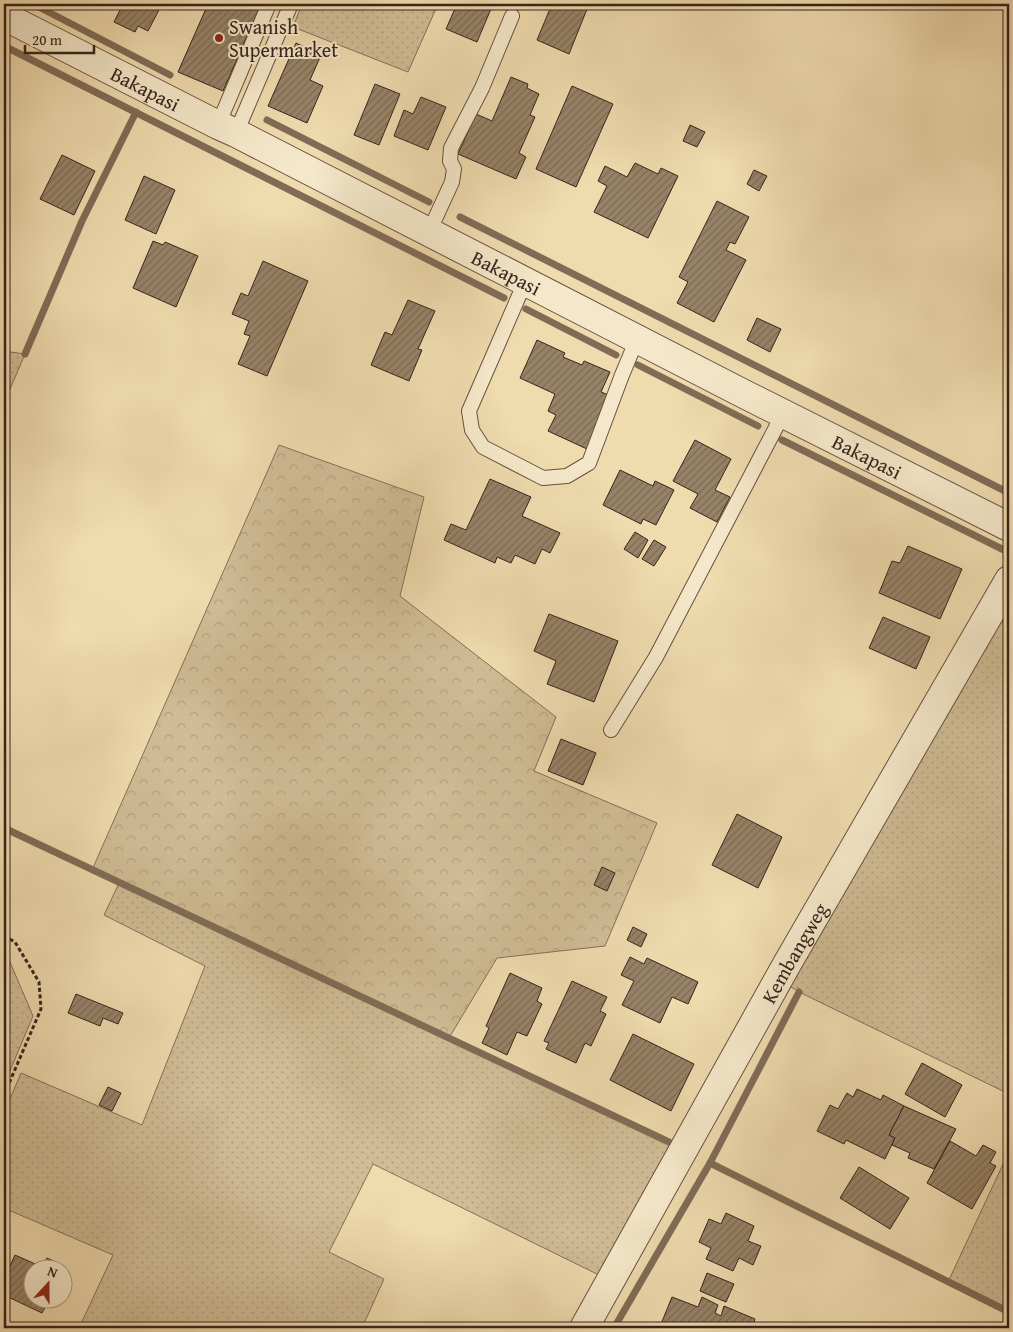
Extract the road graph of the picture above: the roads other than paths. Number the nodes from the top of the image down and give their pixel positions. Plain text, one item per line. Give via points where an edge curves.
1 (270, 4) edge
2 (291, 4) edge
3 (4, 16) edge
4 (512, 16) dead end
5 (227, 129) junction
6 (429, 232) junction
7 (525, 282) junction
8 (637, 339) junction
9 (783, 414) junction
10 (1009, 527) edge
11 (1009, 580) edge
12 (611, 730) dead end
13 (584, 1328) edge

1 - 5 lane
2 - 5 lane
3 - 5 street, Bakapasi
4 - 6 lane via 482,88 451,148 452,182
5 - 6 street, Bakapasi
6 - 7 street, Bakapasi
7 - 8 street, Bakapasi
7 - 8 lane via 469,411 472,430 483,448 543,478 567,476 589,463
8 - 9 street, Bakapasi
9 - 10 street, Bakapasi
9 - 12 lane via 656,657
11 - 13 street, Kembangweg via 787,964

